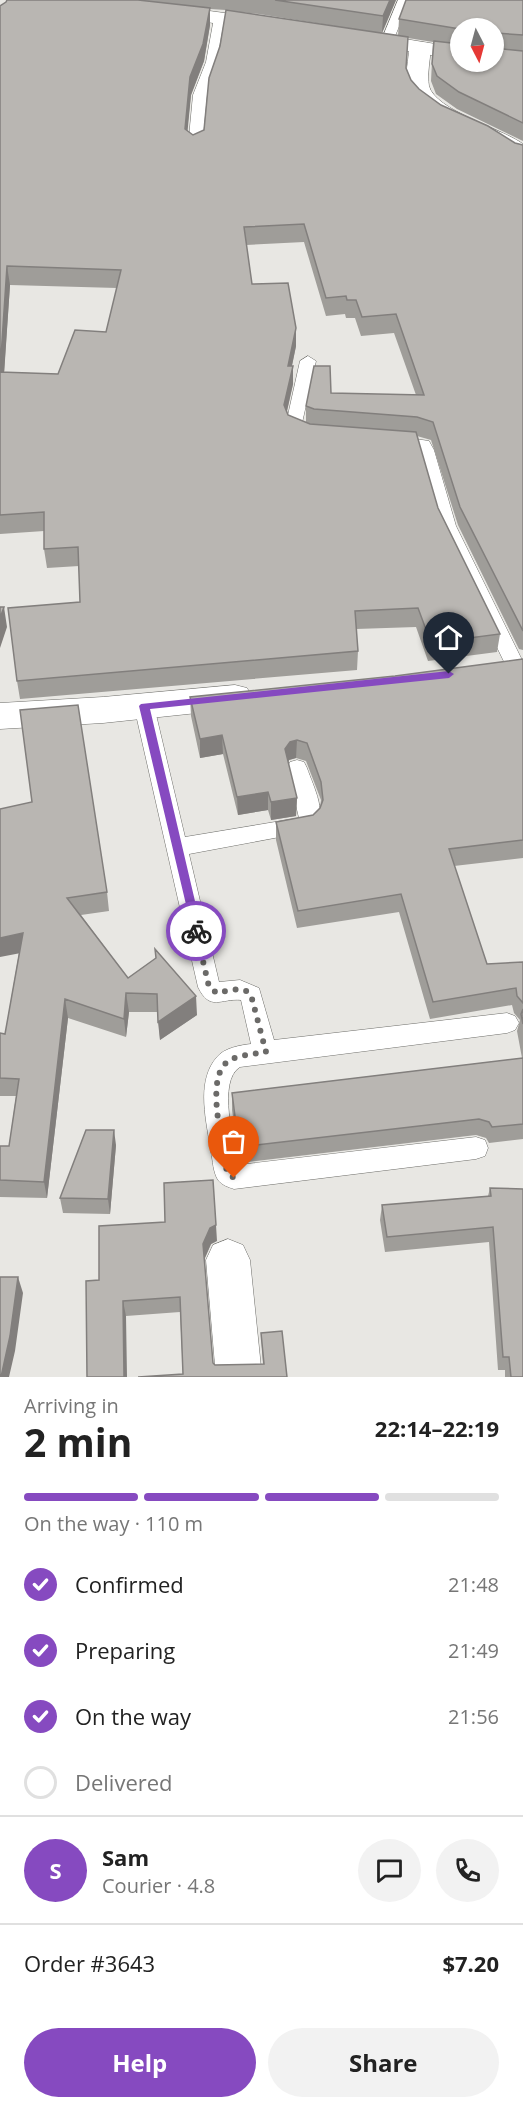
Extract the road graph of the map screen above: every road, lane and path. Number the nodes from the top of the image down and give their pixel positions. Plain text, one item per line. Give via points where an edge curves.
1 (404, 0) edge
2 (149, 9) edge
3 (220, 18) junction
4 (287, 27) edge
5 (343, 35) edge
6 (387, 41) junction
7 (420, 48) junction
8 (450, 52) edge
9 (195, 147) edge
10 (523, 155) edge
11 (308, 361) dead end
12 (321, 436) edge
13 (380, 440) edge
14 (519, 664) edge
15 (482, 669) edge
16 (262, 694) edge
17 (144, 706) junction
18 (0, 716) edge
19 (297, 768) dead end
20 (177, 847) junction
21 (507, 1023) dead end
22 (266, 1052) junction
23 (476, 1148) dead end
24 (228, 1260) dead end
25 (239, 1377) edge

1 - 6 lane
2 - 3 street
3 - 4 street
3 - 9 lane via 212,62 200,95
5 - 6 street
6 - 7 street
7 - 8 street
7 - 10 street via 418,85 424,97 443,114 504,141
11 - 12 lane via 294,424 301,432
13 - 14 lane via 423,445 447,526
14 - 15 street
16 - 17 street
17 - 18 street
17 - 20 lane
19 - 20 lane via 311,816 305,825
20 - 22 lane via 209,987 217,993 248,991
21 - 22 lane
22 - 23 lane via 225,1064 215,1089 227,1172 234,1178
24 - 25 street

